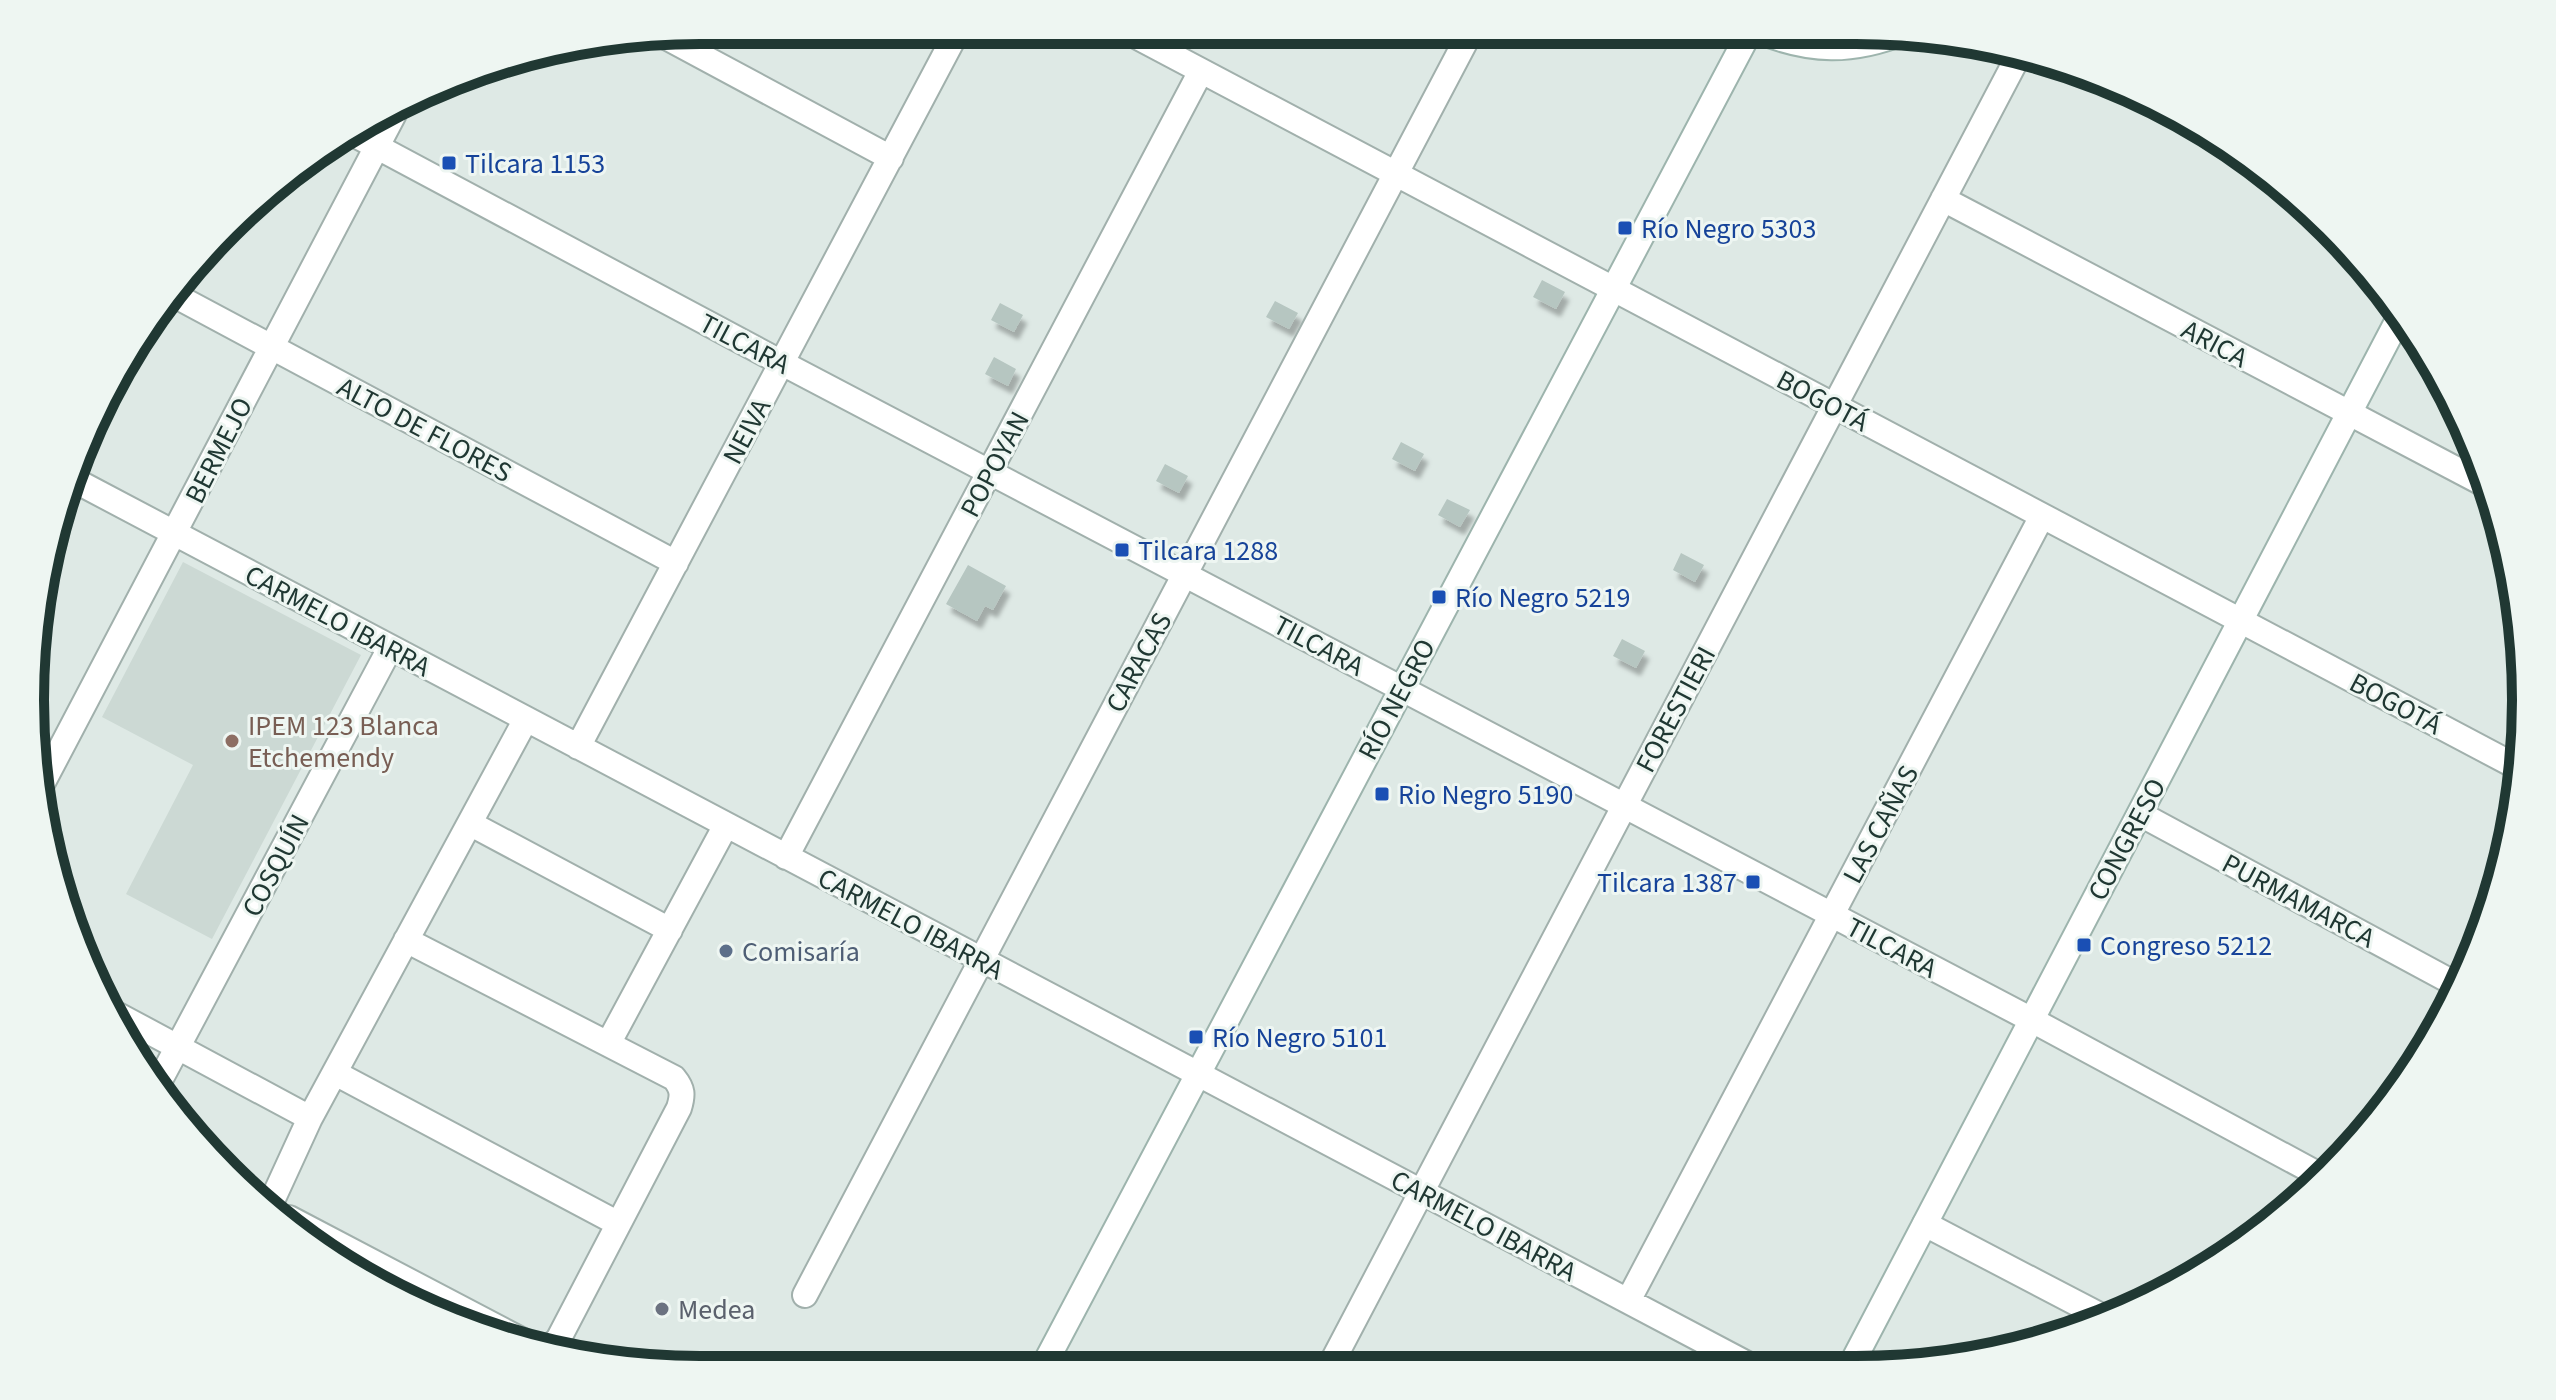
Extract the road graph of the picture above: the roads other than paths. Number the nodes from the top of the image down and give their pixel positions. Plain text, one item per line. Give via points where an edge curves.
1 (680, 44) edge
2 (951, 44) edge
3 (1150, 44) edge
4 (1464, 44) edge
5 (1743, 44) edge
6 (1794, 44) edge
7 (1867, 44) edge
8 (2014, 64) edge
9 (1201, 71) junction
10 (366, 141) edge
11 (891, 158) junction
12 (1395, 174) junction
13 (1943, 199) junction
14 (1612, 289) junction
15 (182, 299) edge
16 (2394, 327) edge
17 (271, 347) junction
18 (782, 363) junction
19 (1834, 406) junction
20 (2349, 414) junction
21 (990, 471) junction
22 (2473, 478) edge
23 (81, 484) edge
24 (2042, 516) junction
25 (174, 534) junction
26 (676, 563) junction
27 (1184, 574) junction
28 (2241, 621) junction
29 (390, 648) junction
30 (1401, 689) junction
31 (526, 719) junction
32 (578, 747) junction
33 (2509, 763) edge
34 (48, 772) edge
35 (1625, 805) junction
36 (2140, 814) junction
37 (471, 824) junction
38 (726, 825) junction
39 (786, 857) junction
40 (1832, 915) junction
41 (670, 930) junction
42 (406, 940) junction
43 (980, 959) junction
44 (2448, 980) edge
45 (128, 1020) edge
46 (2032, 1020) junction
47 (608, 1044) junction
48 (178, 1047) junction
49 (335, 1073) junction
50 (1198, 1074) junction
51 (163, 1075) edge
52 (310, 1118) junction
53 (2312, 1171) edge
54 (1421, 1192) junction
55 (273, 1198) edge
56 (617, 1223) junction
57 (1925, 1224) junction
58 (324, 1236) edge
59 (805, 1295) dead end
60 (1628, 1301) junction
61 (2092, 1311) edge
62 (475, 1316) edge
63 (558, 1340) edge
64 (1049, 1356) edge
65 (1335, 1356) edge
66 (1732, 1356) edge
67 (1856, 1356) edge

1 - 11 street
2 - 11 street, NEIVA
3 - 9 street, BOGOTÁ
4 - 12 street, CARACAS
5 - 14 street, RÍO NEGRO
6 - 7 street via 1832,49
8 - 13 street, FORESTIERI
9 - 12 street, BOGOTÁ
9 - 21 street, POPOYAN
10 - 17 street, BERMEJO
10 - 18 street, TILCARA
11 - 18 street, NEIVA
12 - 14 street, BOGOTÁ
12 - 27 street, CARACAS
13 - 19 street, FORESTIERI
13 - 20 street, ARICA
14 - 19 street, BOGOTÁ
14 - 30 street, RÍO NEGRO
15 - 17 street, ALTO DE FLORES
16 - 20 street, CONGRESO
17 - 25 street, BERMEJO
17 - 26 street, ALTO DE FLORES
18 - 21 street, TILCARA
18 - 26 street, NEIVA
19 - 24 street, BOGOTÁ
19 - 35 street, FORESTIERI
20 - 22 street, ARICA
20 - 28 street, CONGRESO
21 - 27 street, TILCARA
21 - 39 street, POPOYAN
23 - 25 street, CARMELO IBARRA
24 - 28 street, BOGOTÁ
24 - 40 street, LAS CAÑAS
25 - 29 street, CARMELO IBARRA
25 - 34 street, BERMEJO
26 - 32 street, NEIVA
27 - 30 street, TILCARA
27 - 43 street, CARACAS
28 - 33 street, BOGOTÁ
28 - 36 street, CONGRESO
29 - 31 street, CARMELO IBARRA
29 - 48 street, COSQUÍN
30 - 35 street, TILCARA
30 - 50 street, RÍO NEGRO
31 - 32 street, CARMELO IBARRA
31 - 37 street
32 - 38 street, CARMELO IBARRA
35 - 40 street, TILCARA
35 - 54 street, FORESTIERI
36 - 44 street, PURMAMARCA
36 - 46 street, CONGRESO
37 - 41 street
37 - 42 street
38 - 39 street, CARMELO IBARRA
38 - 41 street
39 - 43 street, CARMELO IBARRA
40 - 46 street, TILCARA
40 - 60 street, LAS CAÑAS
41 - 47 street
42 - 47 street
42 - 49 street
43 - 50 street, CARMELO IBARRA
43 - 59 street, CARACAS
45 - 48 street
46 - 53 street, TILCARA
46 - 57 street, CONGRESO
47 - 56 street via 674,1078 683,1096
48 - 51 street, COSQUÍN
48 - 52 street
49 - 52 street
49 - 56 street
50 - 54 street, CARMELO IBARRA
50 - 64 street, RÍO NEGRO
52 - 55 street
54 - 60 street, CARMELO IBARRA
54 - 65 street, FORESTIERI
56 - 63 street
57 - 61 street
57 - 67 street, CONGRESO
58 - 62 street
60 - 66 street, CARMELO IBARRA

